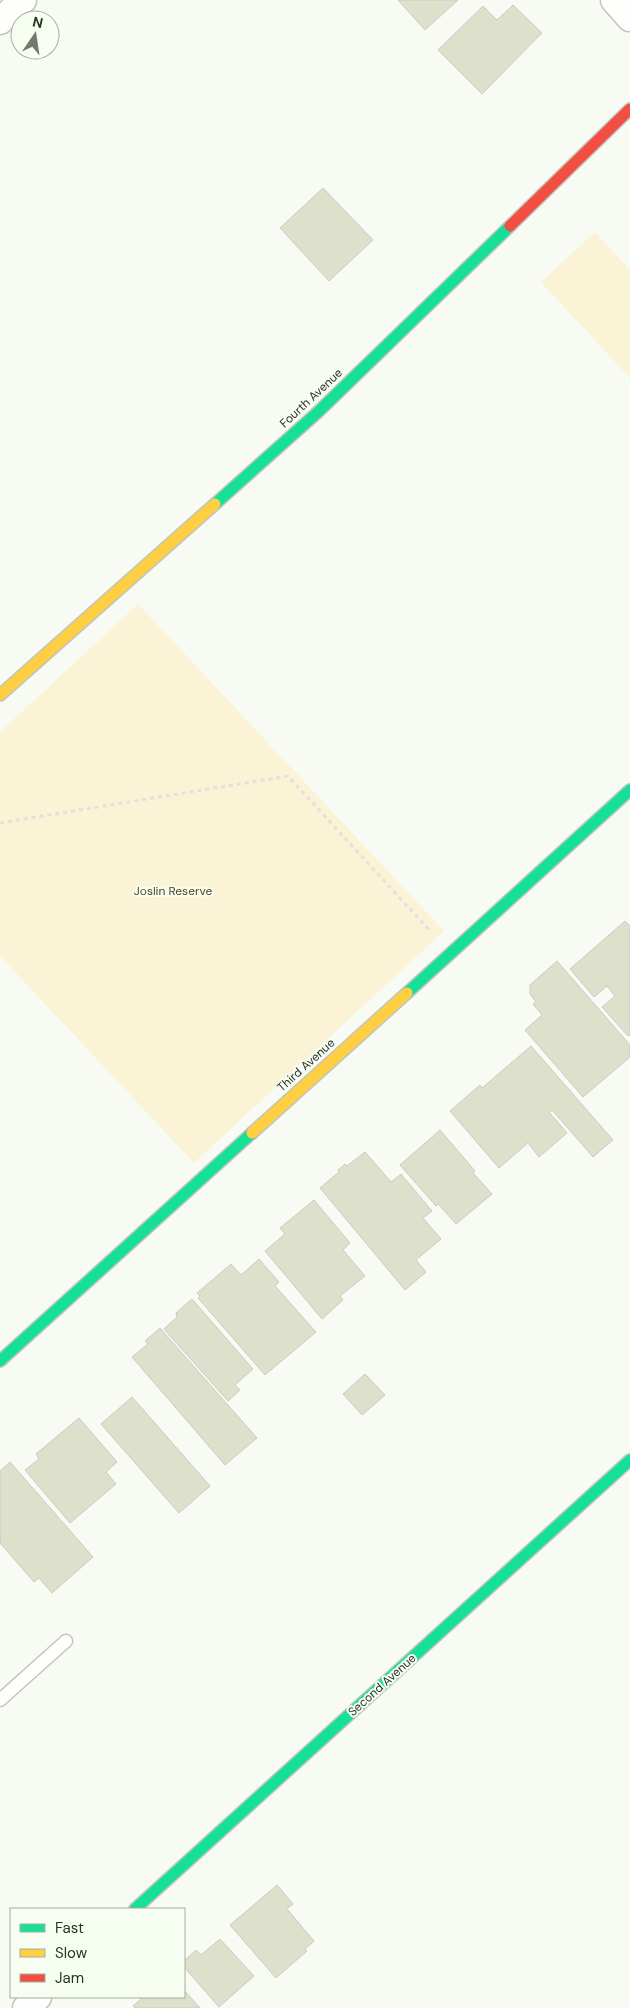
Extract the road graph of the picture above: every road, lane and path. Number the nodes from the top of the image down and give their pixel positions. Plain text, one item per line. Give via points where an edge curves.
1 (24, 0) edge
2 (614, 0) edge
3 (630, 18) edge
4 (0, 21) edge
5 (630, 109) edge
6 (0, 695) edge
7 (630, 790) edge
8 (0, 823) edge
9 (450, 952) junction
10 (0, 1361) edge
11 (630, 1460) edge
12 (66, 1642) dead end
13 (0, 1700) edge
14 (136, 1908) edge
15 (37, 1998) edge
16 (26, 2008) edge

1 - 4 street
2 - 3 street
5 - 6 street, Fourth Avenue via 318,412
7 - 9 street, Third Avenue
8 - 9 path via 288,776
9 - 10 street, Third Avenue
11 - 14 street, Second Avenue
12 - 13 lane
15 - 16 street

